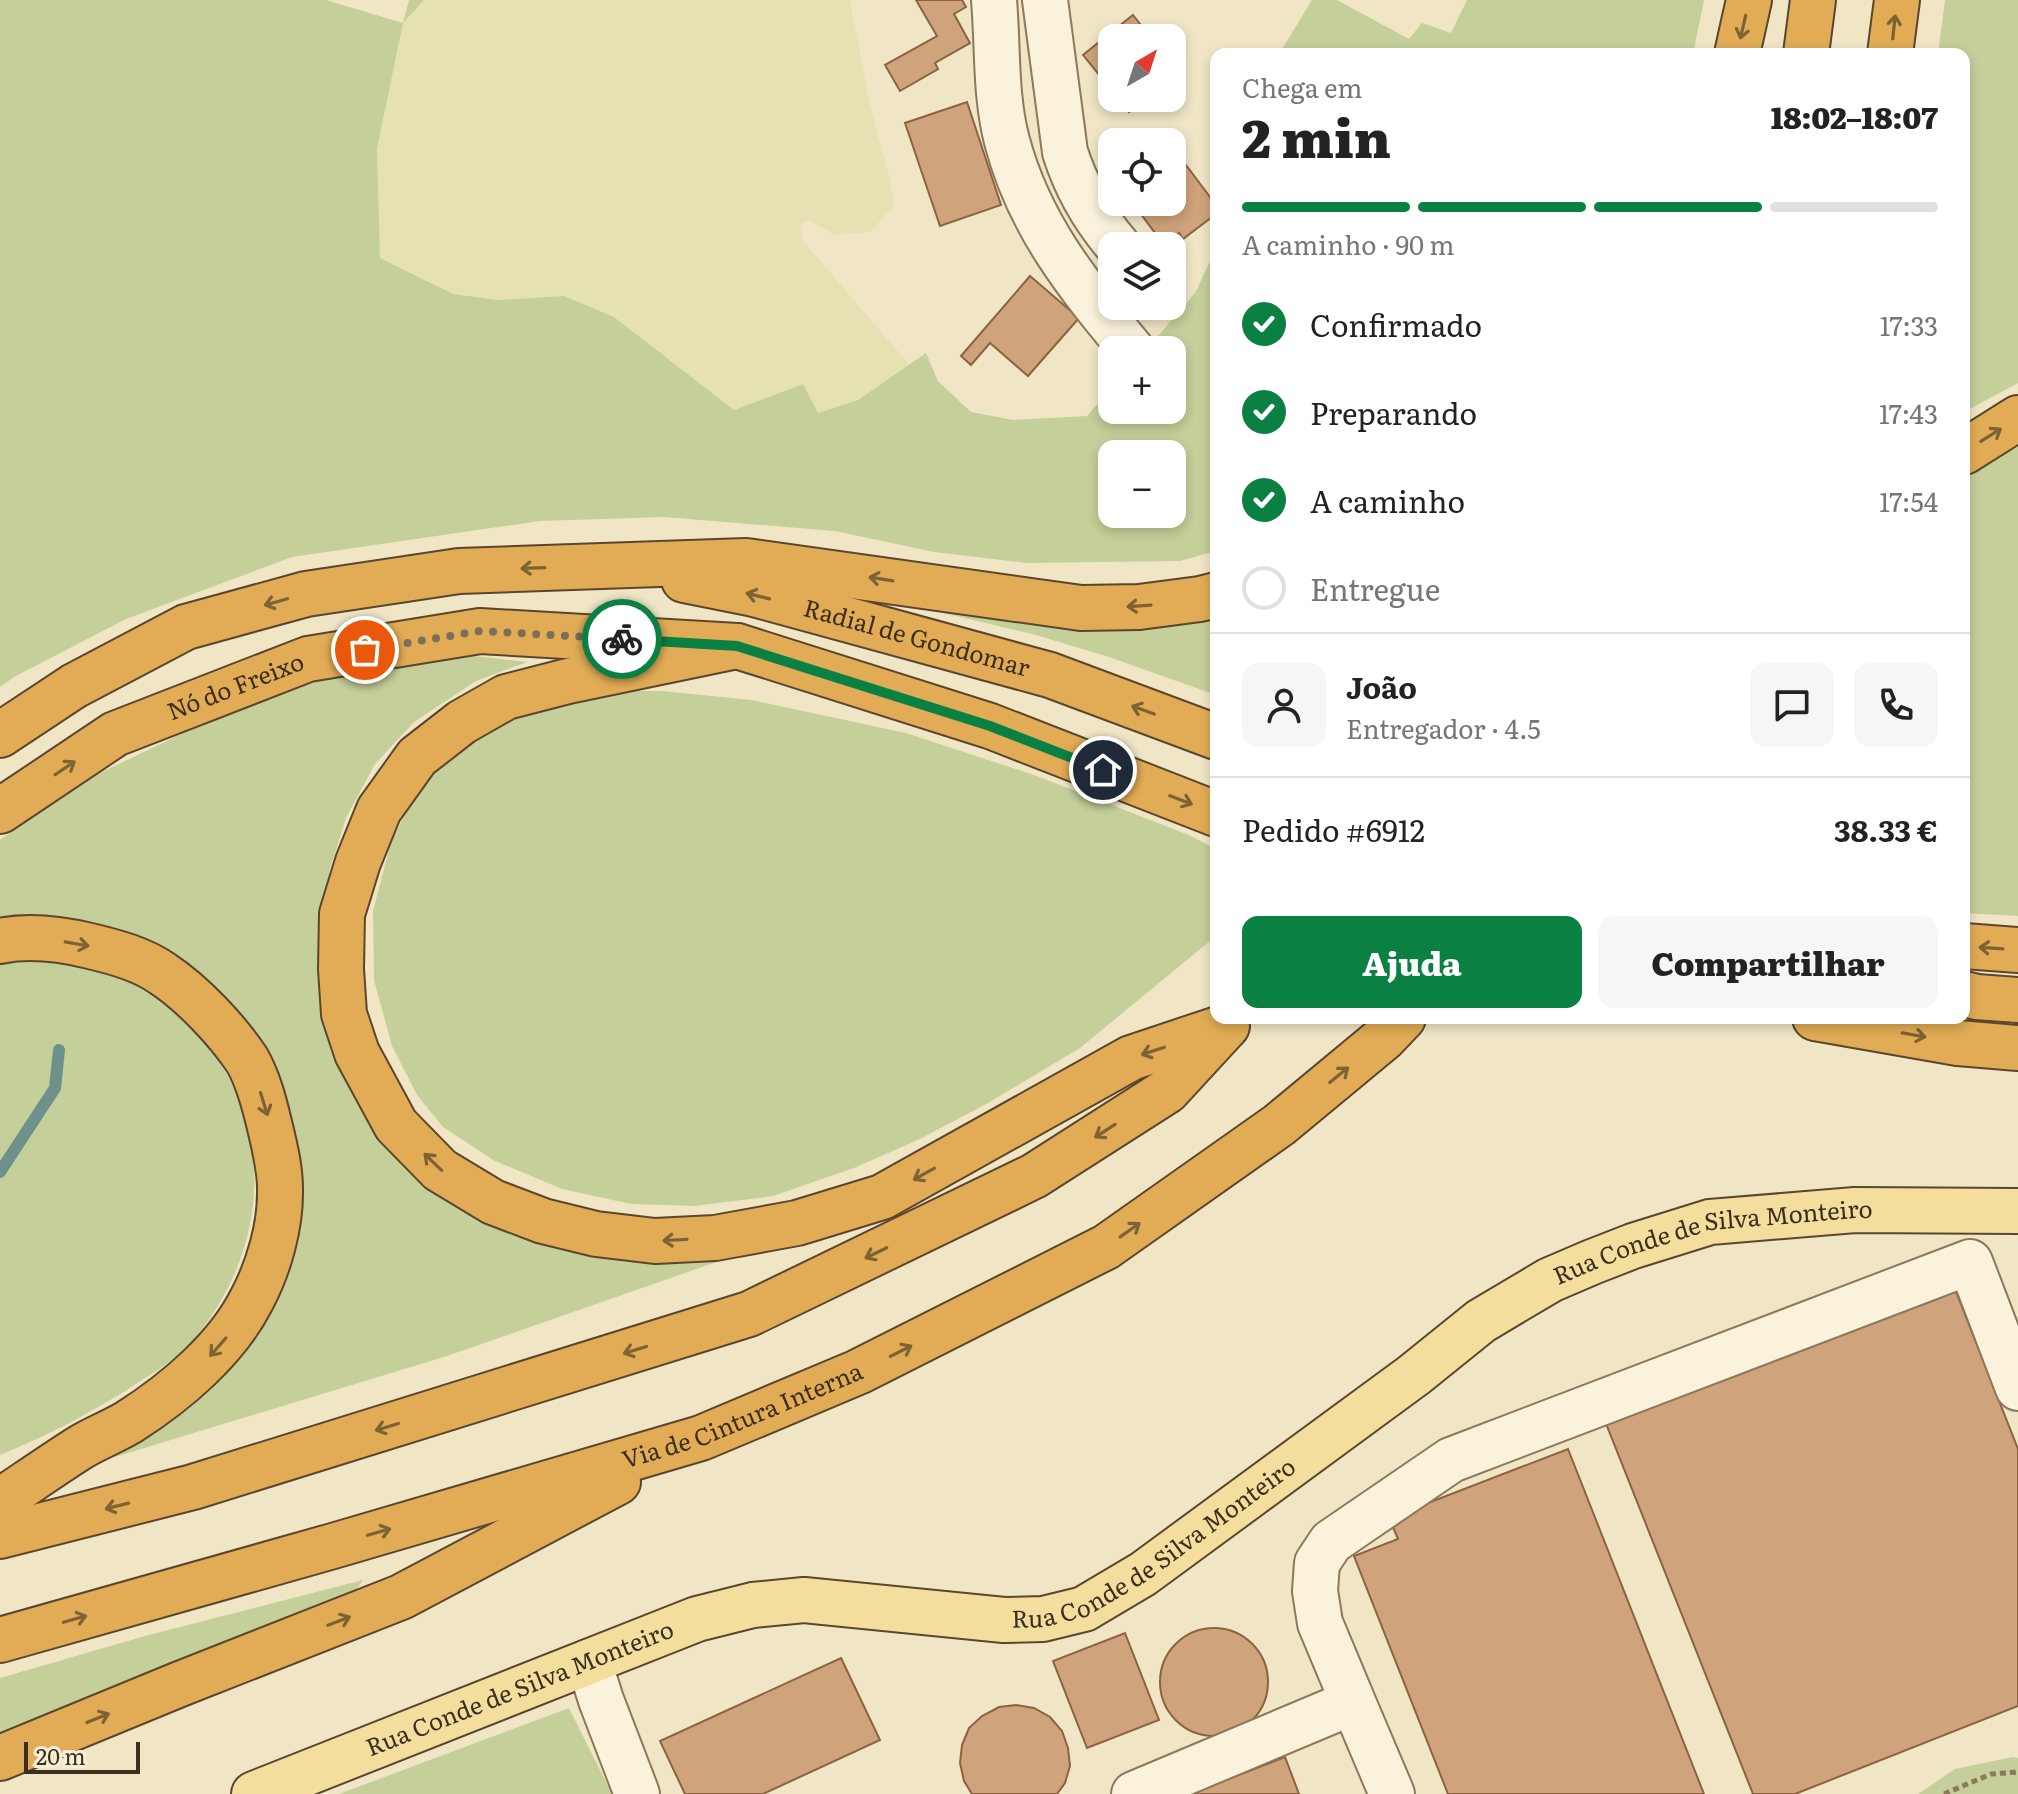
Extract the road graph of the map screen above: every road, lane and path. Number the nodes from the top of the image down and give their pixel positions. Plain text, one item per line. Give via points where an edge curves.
1 (994, 0) edge
2 (1045, 0) edge
3 (1749, 0) edge
4 (1813, 0) edge
5 (1897, 0) edge
6 (1738, 48) edge
7 (1807, 48) edge
8 (1891, 48) edge
9 (1106, 232) edge
10 (1120, 336) edge
11 (2018, 418) edge
12 (1970, 448) edge
13 (611, 565) junction
14 (1210, 596) edge
15 (737, 646) junction
16 (0, 735) edge
17 (1210, 735) edge
18 (0, 811) edge
19 (1210, 812) edge
20 (0, 941) edge
21 (1970, 946) edge
22 (2018, 950) edge
23 (1970, 995) edge
24 (2018, 1000) edge
25 (1225, 1024) edge
26 (1229, 1024) edge
27 (1397, 1024) edge
28 (1849, 1024) edge
29 (2018, 1048) edge
30 (2018, 1211) edge
31 (2018, 1388) edge
32 (701, 1438) junction
33 (0, 1501) edge
34 (0, 1536) edge
35 (0, 1640) edge
36 (589, 1662) junction
37 (1353, 1702) junction
38 (0, 1758) edge
39 (2018, 1772) edge
40 (254, 1794) edge
41 (637, 1794) edge
42 (1134, 1794) edge
43 (1392, 1794) edge
44 (1944, 1794) edge

1 - 10 street via 1001,106 1018,175 1055,250
2 - 9 street via 1065,152 1082,194
3 -> 6 highway
4 - 7 highway
8 -> 5 highway
12 -> 11 highway
14 -> 13 highway via 1139,607 1081,608 746,561
13 -> 16 highway via 459,571 306,594 186,627 74,686
17 -> 13 highway, Radial de Gondomar via 1050,675 754,594
18 -> 15 highway, Nó do Freixo via 115,734 308,659 480,631
15 -> 19 highway via 990,726
25 -> 15 highway via 1131,1058 882,1197 797,1223 715,1238 655,1241 596,1234 493,1202 440,1170 396,1125 357,1053 344,1014 342,914 379,810 417,757 506,697
20 -> 33 highway via 72,942 120,953 162,973 198,1004 248,1063 264,1102 280,1189 276,1229 252,1300 204,1364 129,1422
22 -> 21 highway
23 - 24 highway
26 -> 34 highway via 1167,1091 1034,1176 749,1314 193,1487
32 -> 27 highway, Via de Cintura Interna via 858,1372 1106,1247 1279,1125
28 -> 29 highway
30 - 36 main road, Rua Conde de Silva Monteiro via 1855,1210 1710,1222 1592,1262 1481,1321 1156,1565 1084,1609 1043,1619 1004,1620 804,1600 753,1605 697,1619
31 - 37 street via 1970,1262 1451,1460 1331,1542 1317,1563 1320,1623
35 -> 32 highway, Via de Cintura Interna
38 -> 32 highway via 401,1597
36 - 40 main road, Rua Conde de Silva Monteiro
36 - 41 street
37 - 42 street
37 - 43 street
39 - 44 path via 1991,1774

